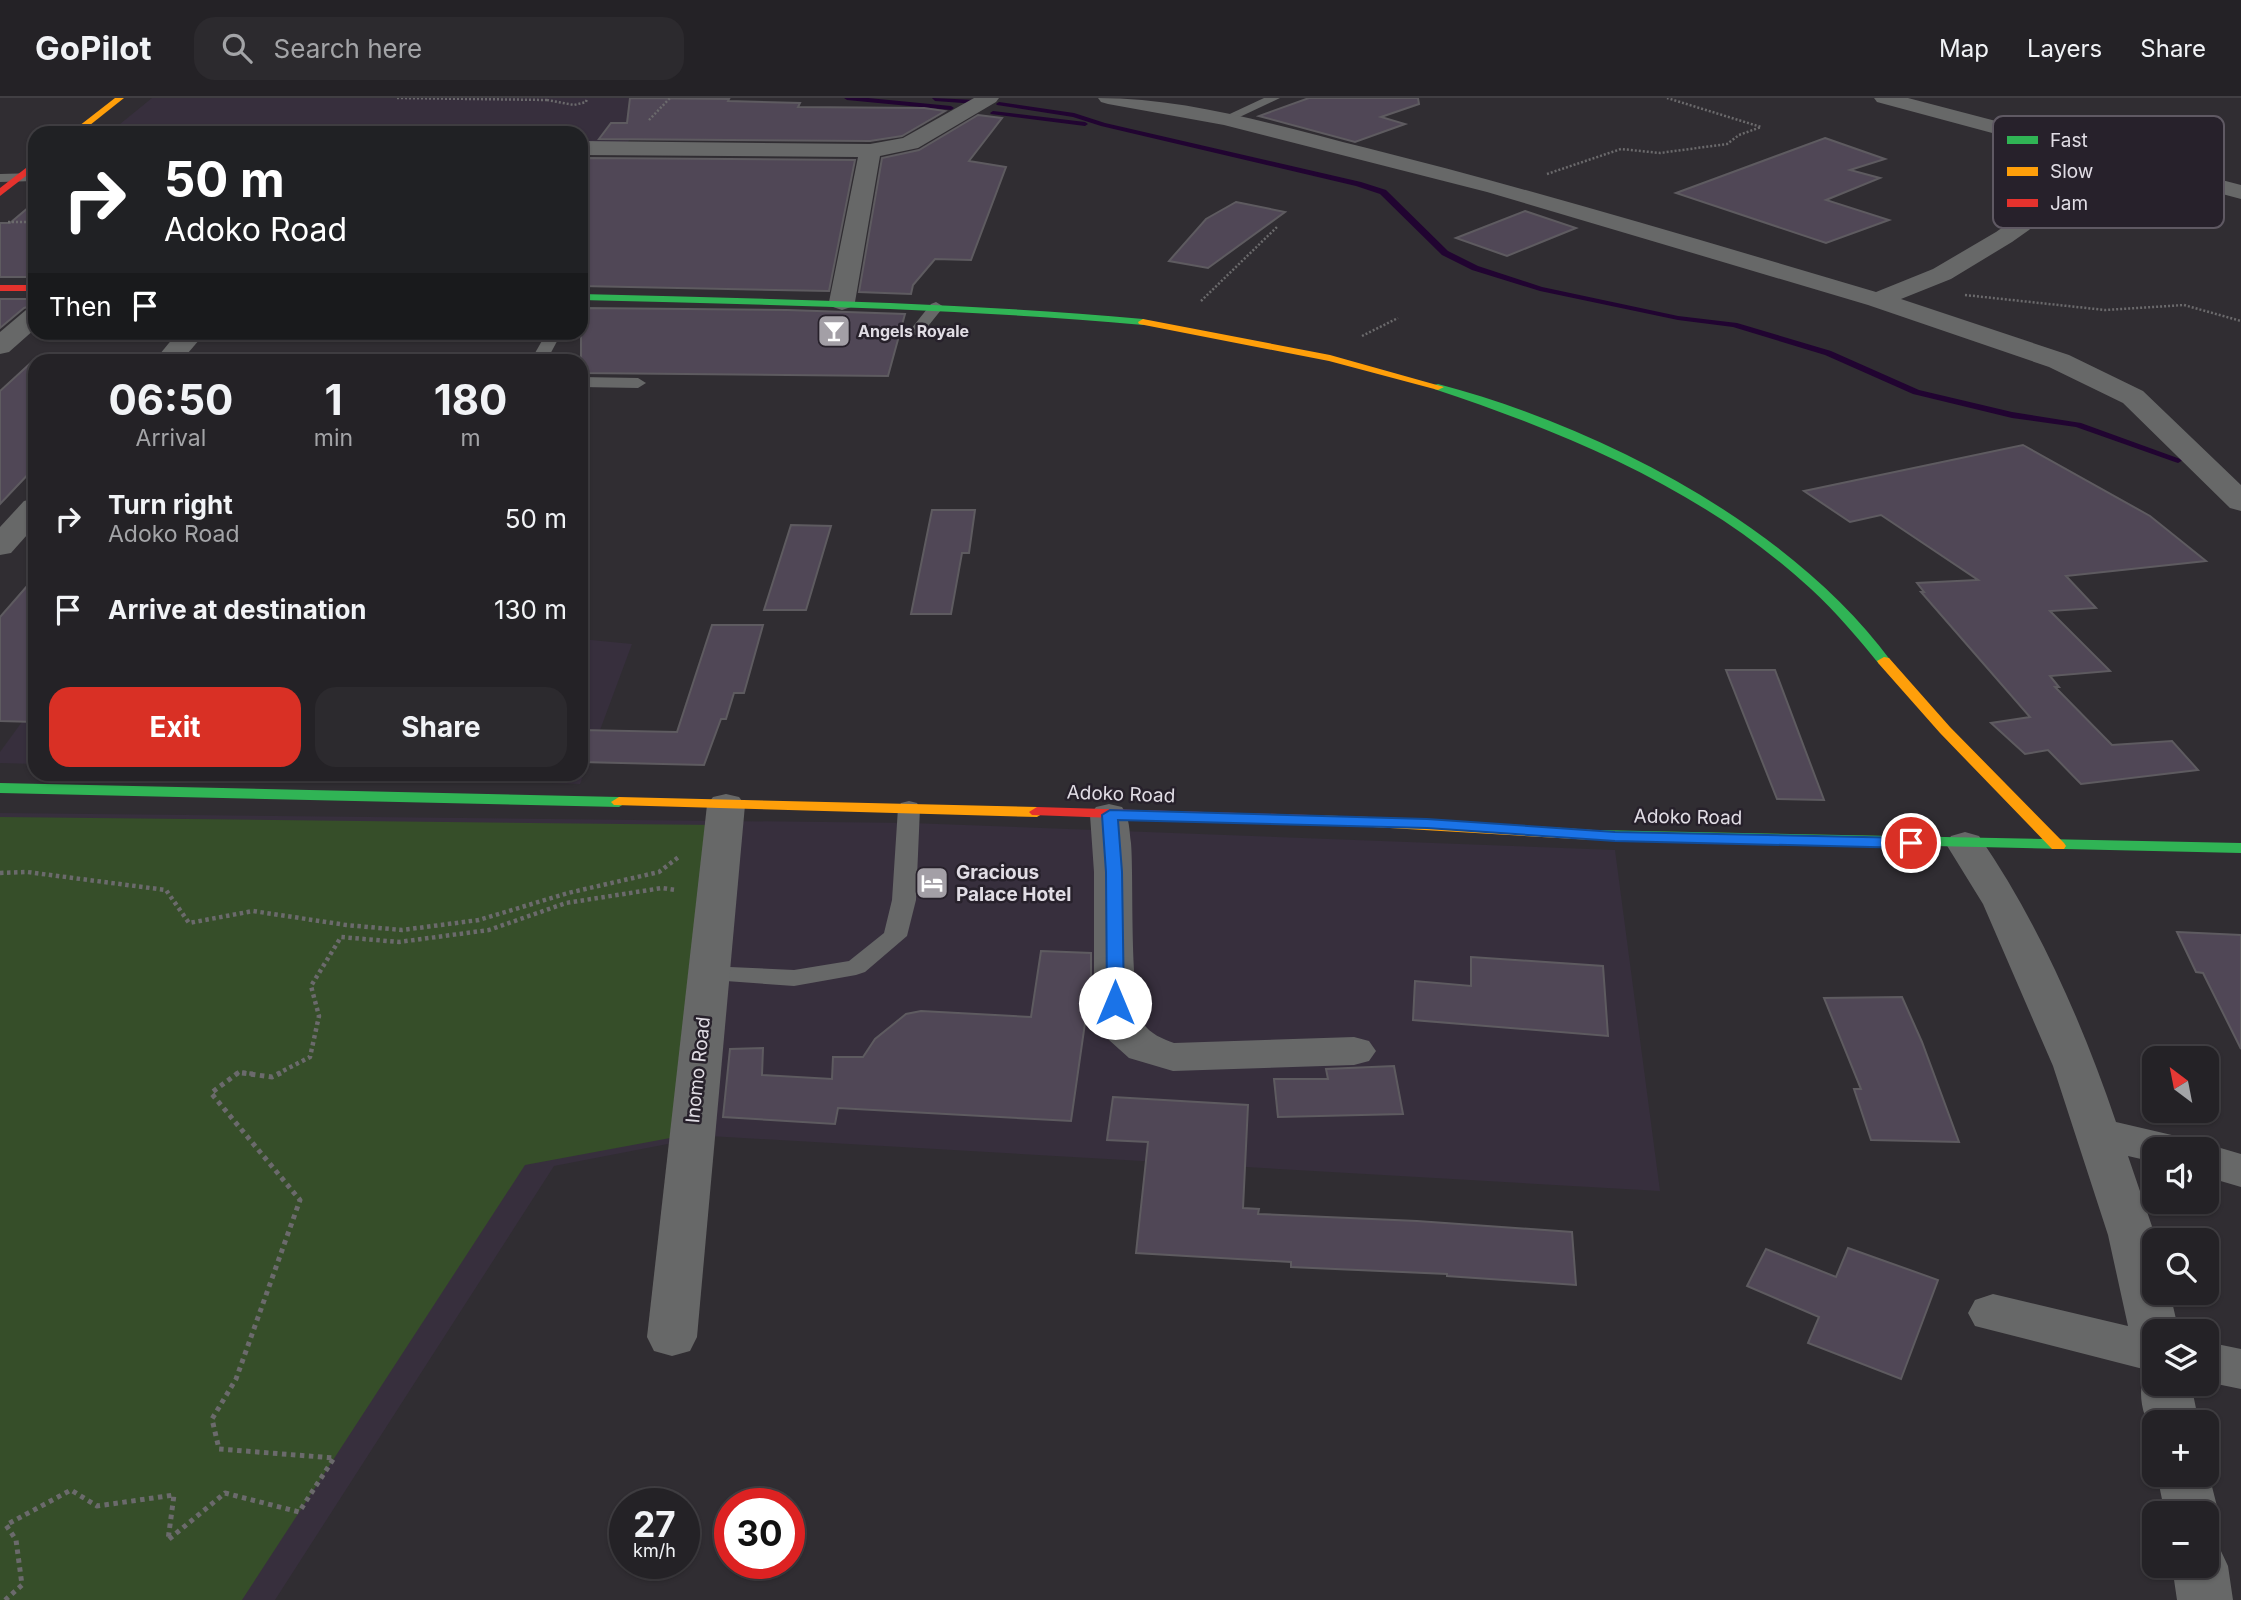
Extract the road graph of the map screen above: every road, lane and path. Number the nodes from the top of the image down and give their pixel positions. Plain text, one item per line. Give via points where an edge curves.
1 (120, 98) edge
2 (139, 98) edge
3 (397, 98) edge
4 (540, 98) edge
5 (587, 98) edge
6 (989, 98) edge
7 (1108, 98) edge
8 (1274, 98) edge
9 (1667, 98) edge
10 (1884, 98) edge
11 (548, 100) junction
12 (1225, 119) junction
13 (83, 126) edge
14 (104, 126) edge
15 (1993, 127) edge
16 (588, 148) edge
17 (870, 150) junction
18 (0, 178) edge
19 (28, 178) edge
20 (28, 179) edge
21 (28, 180) edge
22 (1495, 187) junction
23 (2224, 188) edge
24 (0, 192) edge
25 (2241, 192) edge
26 (0, 206) edge
27 (0, 222) edge
28 (28, 222) edge
29 (1277, 227) dead end
30 (2017, 228) edge
31 (1914, 286) junction
32 (0, 288) edge
33 (28, 288) edge
34 (588, 297) edge
35 (1877, 300) junction
36 (842, 302) junction
37 (936, 307) junction
38 (28, 321) edge
39 (2241, 321) edge
40 (1175, 326) junction
41 (916, 332) dead end
42 (186, 340) edge
43 (0, 346) edge
44 (173, 354) edge
45 (588, 382) edge
46 (638, 383) dead end
47 (2241, 502) edge
48 (28, 515) edge
49 (0, 546) edge
50 (0, 788) edge
51 (726, 805) junction
52 (909, 808) junction
53 (1110, 815) junction
54 (1965, 844) junction
55 (2058, 846) junction
56 (2241, 848) edge
57 (686, 852) dead end
58 (0, 873) edge
59 (686, 891) dead end
60 (707, 974) junction
61 (1354, 1051) dead end
62 (2097, 1133) junction
63 (2142, 1143) edge
64 (2219, 1164) edge
65 (2241, 1171) edge
66 (1993, 1313) dead end
67 (2151, 1319) edge
68 (672, 1336) dead end
69 (2142, 1349) edge
70 (2219, 1364) edge
71 (2241, 1369) edge
72 (2202, 1578) edge
73 (5, 1600) edge
74 (2205, 1600) edge

1 - 13 street
2 - 14 street
3 - 11 path
4 - 11 path
5 - 11 path via 574,105
6 - 17 street via 911,143
7 - 12 street
8 - 12 lane
9 - 22 path via 1760,127 1727,144 1660,153 1621,149
10 - 15 street
12 - 22 street
16 - 17 street
17 - 36 street
18 - 19 lane
20 - 24 street
21 - 26 street
22 - 35 street
23 - 25 street
27 - 28 path
29 - 40 path
30 - 31 street
31 - 35 street
31 - 39 path via 2011,302 2105,310 2185,305
32 - 33 street
34 - 36 street
35 - 47 street via 2059,361 2133,397
36 - 37 street
37 - 40 street
37 - 41 lane
38 - 43 street
40 - 55 street via 1324,356 1487,402 1577,436 1689,493 1744,529 1826,596
42 - 44 street
45 - 46 lane
48 - 49 street
50 - 51 street, Adoko Road
51 - 52 street, Adoko Road
51 - 60 street, Inomo Road
52 - 53 street, Adoko Road
52 - 60 lane via 904,900 895,936 856,967 794,978
53 - 54 street, Adoko Road via 1427,824 1615,837
53 - 61 street via 1115,1003 1124,1030 1144,1048 1173,1057
54 - 55 street, Adoko Road
54 - 62 street via 2003,904 2075,1066
55 - 56 street, Adoko Road
57 - 58 path via 659,872 479,920 402,929 253,911 189,923 166,890 27,872
59 - 73 path via 662,888 566,903 489,930 399,942 341,937 311,986 318,1016 310,1057 272,1077 239,1072 211,1093 300,1200 236,1379 212,1419 219,1449 334,1458 299,1512 225,1493 168,1540 174,1495 97,1506 71,1490 6,1525 16,1540 22,1585
60 - 68 street, Inomo Road
62 - 63 street
62 - 67 street via 2132,1235
64 - 65 street
66 - 69 street
70 - 71 street
72 - 74 street

